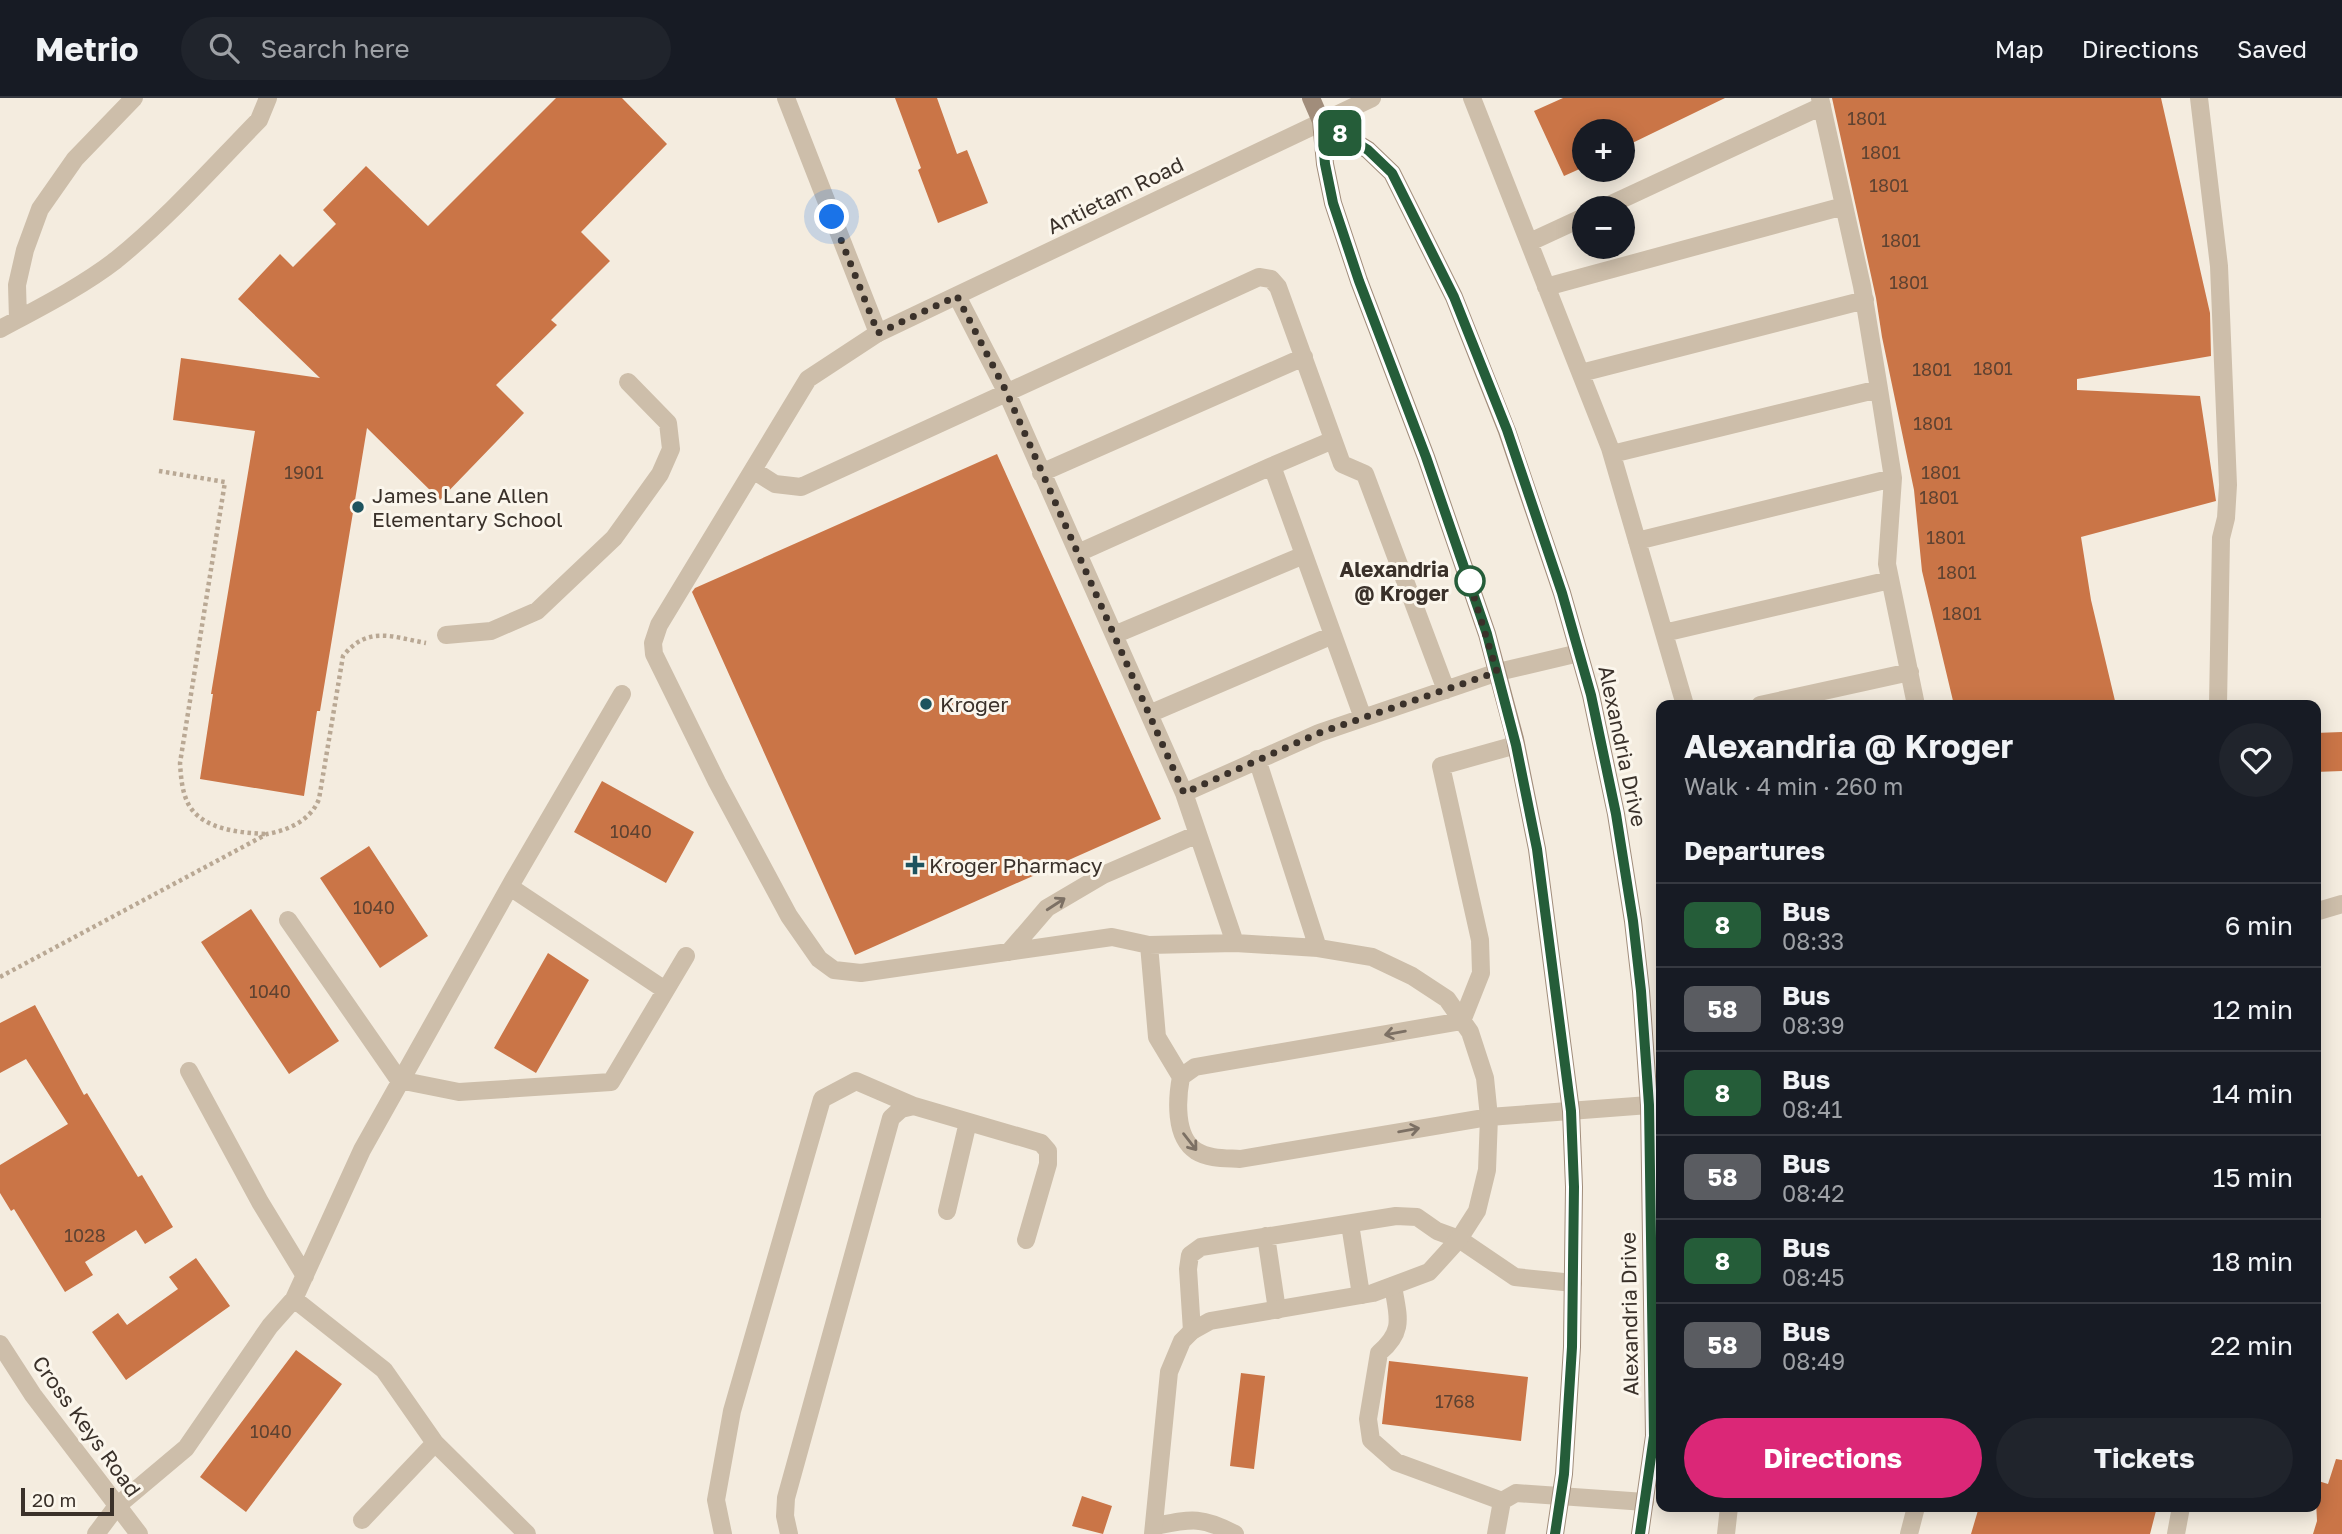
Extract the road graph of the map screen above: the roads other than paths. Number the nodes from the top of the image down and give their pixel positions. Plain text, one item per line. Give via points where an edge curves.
1 (134, 98) edge
2 (268, 98) edge
3 (786, 98) edge
4 (1311, 98) edge
5 (1372, 98) edge
6 (1472, 98) edge
7 (2199, 98) edge
8 (1821, 102) edge
9 (1321, 121) junction
10 (1628, 196) edge
11 (1844, 206) junction
12 (1572, 223) edge
13 (1531, 242) junction
14 (1546, 287) junction
15 (957, 296) junction
16 (1865, 300) junction
17 (18, 319) junction
18 (0, 328) edge
19 (878, 333) junction
20 (1304, 358) junction
21 (1581, 373) junction
22 (628, 382) dead end
23 (1879, 389) junction
24 (1006, 391) junction
25 (1334, 440) junction
26 (1612, 454) junction
27 (1272, 466) junction
28 (752, 470) junction
29 (1041, 473) junction
30 (1893, 478) junction
31 (1637, 541) junction
32 (1078, 553) junction
33 (1304, 555) junction
34 (1890, 580) junction
35 (1664, 633) junction
36 (446, 635) road end
37 (1114, 635) junction
38 (1333, 635) junction
39 (1579, 653) junction
40 (1497, 672) junction
41 (1910, 672) junction
42 (1446, 690) junction
43 (622, 694) dead end
44 (1684, 700) edge
45 (1783, 700) edge
46 (1915, 700) edge
47 (2218, 700) edge
48 (1149, 714) junction
49 (1363, 718) junction
50 (1516, 745) junction
51 (1257, 759) junction
52 (1184, 793) junction
53 (1198, 834) junction
54 (509, 887) junction
55 (2342, 904) edge
56 (2321, 910) edge
57 (288, 920) dead end
58 (1234, 943) junction
59 (1149, 945) junction
60 (1318, 948) junction
61 (1009, 953) junction
62 (686, 956) dead end
63 (666, 990) junction
64 (1462, 1021) junction
65 (189, 1071) dead end
66 (1181, 1077) junction
67 (400, 1080) junction
68 (1655, 1104) edge
69 (914, 1106) junction
70 (1571, 1111) junction
71 (1489, 1117) junction
72 (968, 1122) junction
73 (947, 1211) dead end
74 (1350, 1224) junction
75 (1266, 1236) junction
76 (1458, 1239) junction
77 (1026, 1240) dead end
78 (305, 1276) junction
79 (1573, 1283) junction
80 (1393, 1286) junction
81 (1361, 1295) junction
82 (295, 1299) junction
83 (1277, 1310) junction
84 (1192, 1331) junction
85 (0, 1344) edge
86 (5, 1363) edge
87 (435, 1443) junction
88 (1560, 1495) junction
89 (1502, 1500) junction
90 (1645, 1502) junction
91 (117, 1506) junction
92 (1729, 1512) edge
93 (1915, 1512) edge
94 (2180, 1512) edge
95 (362, 1520) dead end
96 (1154, 1530) edge
97 (96, 1534) edge
98 (139, 1534) edge
99 (527, 1534) edge
100 (723, 1534) edge
101 (789, 1534) edge
102 (1235, 1534) edge
103 (1496, 1534) edge
104 (1555, 1534) edge
105 (1640, 1534) edge
106 (1727, 1534) edge
107 (1909, 1534) edge
108 (2176, 1534) edge

1 - 17 street via 75,159 40,209 17,285
2 - 17 street via 259,120 158,223 116,260
3 - 19 street
4 - 9 main road
5 - 9 street, Antietam Road
6 - 13 street
7 - 47 street via 2218,265 2228,485 2221,538
8 - 10 street
8 - 11 street
9 - 15 street, Antietam Road
9 - 39 main road, Alexandria Drive via 1368,150 1392,173 1454,297 1507,430
9 - 40 main road via 1333,203 1435,482
11 - 14 street
11 - 16 street
12 - 13 street
13 - 14 street
14 - 21 street
15 - 19 street, Antietam Road
15 - 24 street
16 - 21 street
16 - 23 street
17 - 18 street
19 - 28 street, Antietam Road via 808,379
20 - 24 street via 1278,287 1271,279 1259,277
20 - 25 street
20 - 29 street
21 - 26 street
22 - 36 street via 668,423 671,449 660,474 614,538 537,611 491,631
23 - 26 street
23 - 30 street
24 - 28 street via 801,487 775,484
24 - 29 street
25 - 27 street
25 - 42 street via 1342,464 1365,474
26 - 31 street
27 - 32 street
27 - 33 street
28 - 61 street, Antietam Road via 659,625 653,643 654,654 717,782 789,916 819,959 834,970 860,973
29 - 32 street
30 - 31 street
30 - 34 street via 1886,550
31 - 35 street
32 - 37 street
33 - 37 street
33 - 38 street
34 - 35 street
34 - 41 street
35 - 44 street
37 - 48 street
38 - 48 street
38 - 49 street
39 - 40 street
39 - 68 main road, Alexandria Drive via 1616,814
40 - 42 street
40 - 50 main road
41 - 45 street
41 - 46 street
42 - 49 street
43 - 54 street
48 - 52 street
49 - 51 street
50 - 64 street via 1441,766 1480,940 1481,973
50 - 70 main road via 1537,849
51 - 52 street
51 - 60 street
52 - 53 street
53 - 58 street
61 -> 53 street via 1048,908 1103,875
54 - 63 street
54 - 67 street
55 - 56 street
57 - 67 street
58 - 59 street
58 - 60 street
59 - 61 street via 1112,937
59 - 66 street via 1157,1037
60 - 64 street via 1372,957 1412,976 1447,999
62 - 63 street
63 - 67 street via 611,1082 459,1092
64 -> 66 street via 1195,1067
64 - 71 street via 1485,1078
65 - 78 street
66 -> 71 street via 1177,1099 1182,1132 1195,1150 1218,1158
67 - 78 street via 362,1150
68 - 70 street
68 - 90 main road, Alexandria Drive via 1654,1436
69 - 72 street
69 - 100 street via 856,1081 822,1099 732,1410 716,1500
69 - 101 street via 891,1118 786,1498
70 - 71 street
70 - 79 main road
71 - 76 street via 1483,1193
72 - 73 street
72 - 77 street via 1041,1143 1048,1151
74 - 75 street
74 - 76 street via 1417,1217
74 - 81 street
75 - 83 street
75 - 84 street via 1201,1247 1191,1255
76 - 79 street via 1515,1277
76 - 80 street via 1429,1272
78 - 82 street
79 - 88 main road
80 - 81 street
80 - 89 street via 1399,1325 1391,1343 1379,1353 1368,1419 1371,1440 1396,1462
81 - 83 street
82 - 87 street via 384,1370
82 - 91 street via 270,1326 186,1448
83 - 84 street via 1210,1321
84 - 96 street via 1182,1341 1169,1372
85 - 86 street, Cross Keys Road
86 - 91 street, Cross Keys Road
87 - 95 street
87 - 99 street
88 - 89 street via 1516,1493
88 - 90 street
88 - 104 main road
89 - 103 street
90 - 105 main road, Alexandria Drive
91 - 97 street
91 - 98 street, Cross Keys Road
92 - 106 street
93 - 107 street
94 - 108 street
96 - 102 street via 1195,1519

